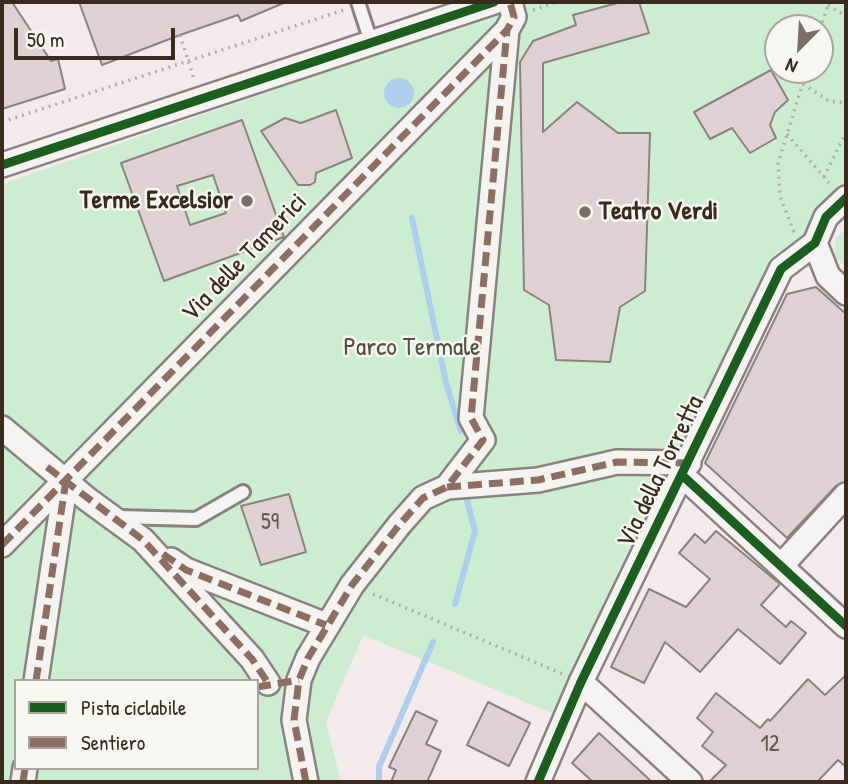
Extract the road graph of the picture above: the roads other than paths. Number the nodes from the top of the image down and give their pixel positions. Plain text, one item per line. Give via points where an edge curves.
1 (494, 2) edge
2 (510, 2) edge
3 (359, 4) edge
4 (507, 30) junction
5 (371, 41) junction
6 (2, 165) edge
7 (845, 199) edge
8 (808, 248) junction
9 (846, 293) edge
10 (2, 428) edge
11 (686, 470) junction
12 (66, 480) junction
13 (447, 487) junction
14 (243, 492) dead end
15 (846, 495) edge
16 (113, 517) junction
17 (143, 540) junction
18 (2, 545) edge
19 (781, 566) junction
20 (326, 625) junction
21 (846, 626) edge
22 (36, 679) edge
23 (299, 680) junction
24 (581, 682) junction
25 (263, 685) edge
26 (306, 782) edge
27 (538, 782) edge
28 (690, 782) edge

1 - 5 street
2 - 4 street via 514,17
3 - 5 lane
4 - 12 street, Via delle Tamerici
4 - 13 street via 471,418 483,440
5 - 6 street
7 - 8 street, Via della Torretta via 826,217
8 - 9 street
8 - 11 street, Via della Torretta via 781,269
10 - 12 street
11 - 13 street via 617,462 538,480
11 - 19 street
11 - 24 street, Via della Torretta
12 - 16 street
12 - 18 street, Via delle Tamerici
12 - 22 street
13 - 20 street via 424,498 352,585
14 - 16 lane via 196,519
15 - 19 street
16 - 17 street
17 - 20 street via 186,570
17 - 25 street via 252,659
19 - 21 street
20 - 23 street
23 - 25 street
23 - 26 street via 294,720
24 - 27 street, Via della Torretta
24 - 28 street

